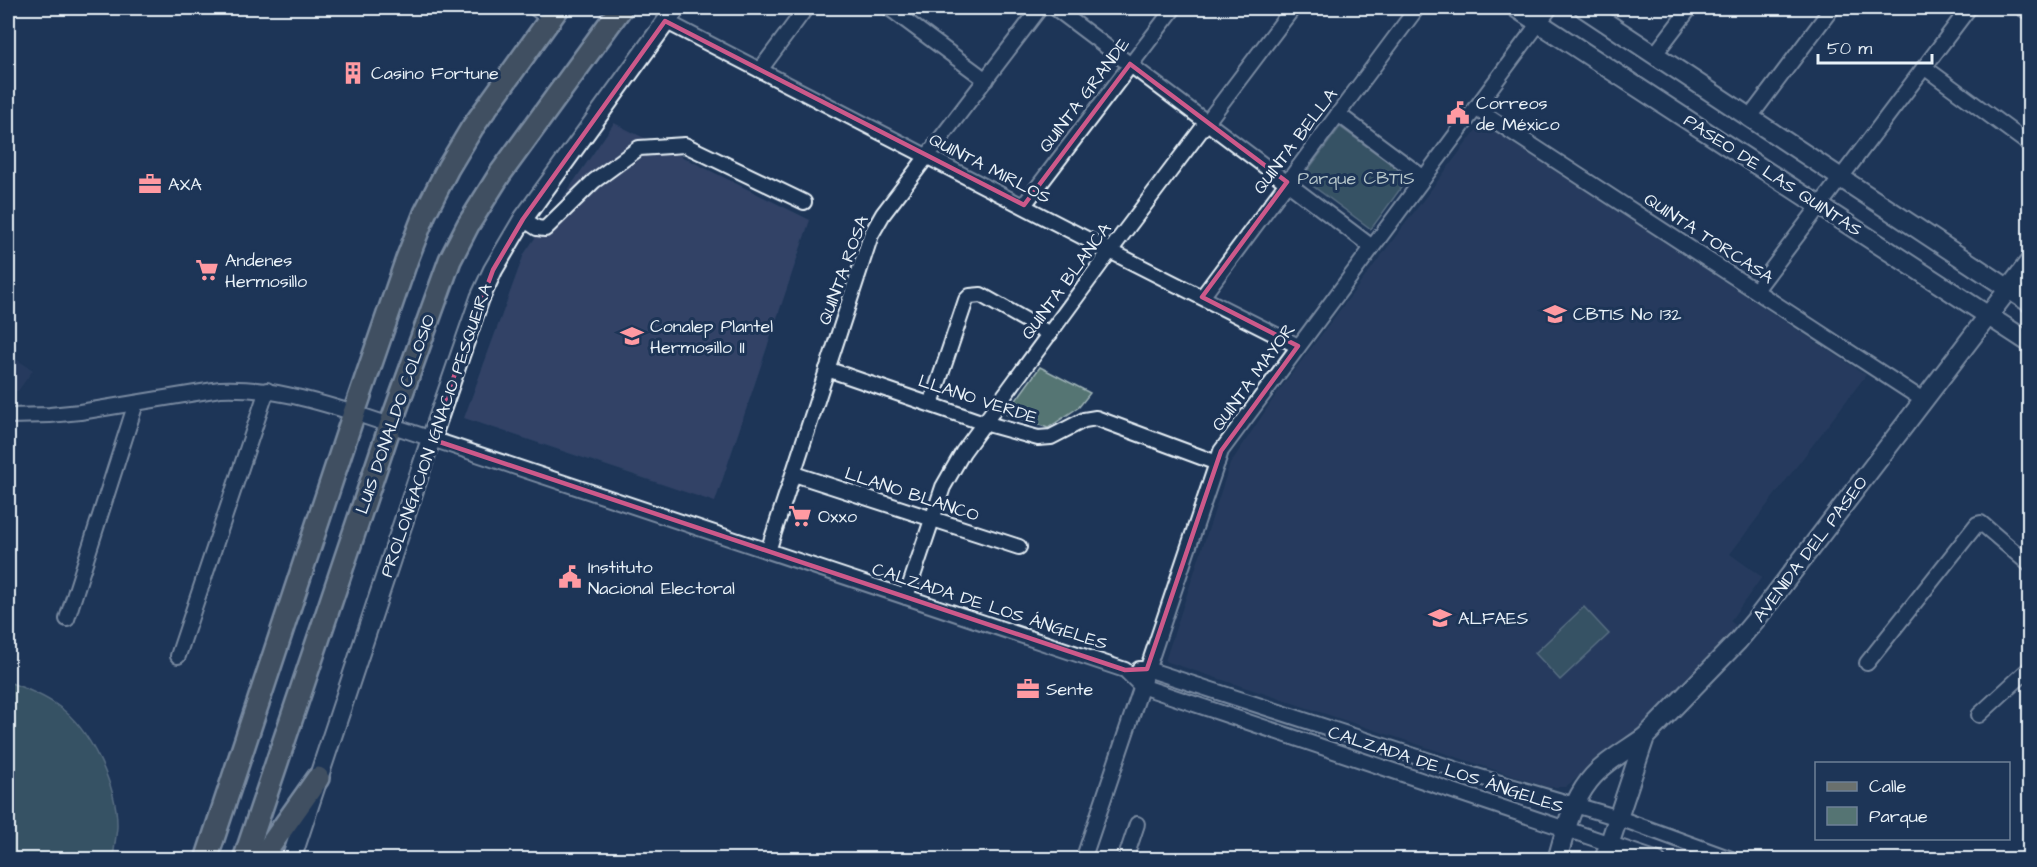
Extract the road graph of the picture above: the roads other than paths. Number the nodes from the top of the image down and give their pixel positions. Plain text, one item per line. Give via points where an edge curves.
1 (621, 8) edge
2 (806, 8) edge
3 (888, 8) edge
4 (1040, 8) edge
5 (1055, 8) edge
6 (1174, 8) edge
7 (1293, 8) edge
8 (1417, 8) edge
9 (1516, 8) edge
10 (1550, 8) edge
11 (1584, 8) edge
12 (1690, 8) edge
13 (1832, 8) edge
14 (1969, 8) edge
15 (2022, 8) edge
16 (548, 11) edge
17 (2030, 13) edge
18 (670, 14) edge
19 (1539, 22) junction
20 (1655, 54) junction
21 (1130, 64) junction
22 (1924, 67) junction
23 (760, 70) junction
24 (986, 80) junction
25 (1475, 108) junction
26 (1338, 114) junction
27 (1750, 117) junction
28 (1206, 122) junction
29 (2030, 145) edge
30 (928, 156) junction
31 (1424, 178) junction
32 (1840, 178) junction
33 (1287, 182) junction
34 (804, 202) dead end
35 (1024, 205) junction
36 (1819, 206) junction
37 (523, 219) junction
38 (1372, 247) junction
39 (1110, 251) junction
40 (2030, 261) edge
41 (2007, 288) junction
42 (1756, 290) junction
43 (1202, 297) junction
44 (2030, 303) edge
45 (1987, 315) junction
46 (1050, 334) junction
47 (2030, 343) edge
48 (1298, 346) junction
49 (827, 369) junction
50 (267, 390) junction
51 (1923, 400) junction
52 (136, 404) junction
53 (932, 404) junction
54 (354, 413) junction
55 (8, 417) edge
56 (984, 423) junction
57 (390, 426) junction
58 (431, 439) junction
59 (1217, 463) junction
60 (794, 474) junction
61 (933, 519) junction
62 (1019, 547) dead end
63 (768, 551) junction
64 (2030, 565) edge
65 (906, 597) junction
66 (67, 619) dead end
67 (178, 656) dead end
68 (1867, 663) dead end
69 (2030, 668) edge
70 (1147, 669) junction
71 (1125, 670) junction
72 (1141, 687) junction
73 (1979, 715) dead end
74 (1645, 737) junction
75 (318, 778) junction
76 (1575, 804) junction
77 (1619, 818) junction
78 (1137, 824) dead end
79 (1566, 828) junction
80 (1607, 851) edge
81 (206, 860) edge
82 (244, 860) edge
83 (260, 860) edge
84 (291, 860) edge
85 (1083, 860) edge
86 (1125, 860) edge
87 (1557, 860) edge
88 (1658, 860) edge
89 (1734, 860) edge

1 - 57 main road, LUIS DONALDO COLOSIO via 500,174 468,225 439,288
2 - 23 street
3 - 24 street
4 - 24 street, QUINTA ROSA
5 - 21 street
6 - 21 street, QUINTA GRANDE
7 - 28 street, QUINTA BLANCA
8 - 26 street, QUINTA BELLA
9 - 19 street, PASEO DE LAS QUINTAS
10 - 19 street, QUINTA MAYOR
11 - 20 street, PASEO DE LAS QUINTAS
12 - 20 street
13 - 27 street
14 - 22 street
15 - 17 street
16 - 54 main road via 472,128 425,213
18 - 23 street, QUINTA MIRLOS
18 - 37 street, PROLONGACION IGNACIO PESQUEIRA
19 - 25 street, QUINTA MAYOR
19 - 36 street, PASEO DE LAS QUINTAS
20 - 27 street, PASEO DE LAS QUINTAS
21 - 28 street
21 - 35 street, QUINTA GRANDE
22 - 29 street
22 - 32 street
23 - 30 street, QUINTA MIRLOS
24 - 30 street, QUINTA ROSA
25 - 31 street, QUINTA MAYOR
25 - 42 street, QUINTA TORCASA
26 - 31 street
26 - 33 street, QUINTA BELLA
27 - 32 street, PASEO DE LAS QUINTAS
28 - 33 street
28 - 39 street, QUINTA BLANCA
30 - 35 street, QUINTA MIRLOS
30 - 49 street, QUINTA ROSA via 871,235
31 - 38 street, QUINTA MAYOR
32 - 36 street
32 - 41 street, PASEO DE LAS QUINTAS
33 - 38 street
33 - 43 street, QUINTA BELLA
34 - 37 street via 685,145 639,148 594,181 545,229
35 - 39 street, QUINTA MIRLOS
36 - 42 street
36 - 45 street, PASEO DE LAS QUINTAS
37 - 58 street, PROLONGACION IGNACIO PESQUEIRA via 480,298
38 - 48 street, QUINTA MAYOR
39 - 43 street, QUINTA MIRLOS
39 - 46 street, QUINTA BLANCA
40 - 41 street, AVENIDA DEL PASEO
41 - 44 street, PASEO DE LAS QUINTAS
41 - 45 street, AVENIDA DEL PASEO
42 - 51 street, QUINTA TORCASA
43 - 48 street, QUINTA MIRLOS
45 - 47 street, PASEO DE LAS QUINTAS
45 - 51 street, AVENIDA DEL PASEO
46 - 53 street via 981,295 970,296
46 - 56 street, QUINTA BLANCA
48 - 59 street, QUINTA MAYOR via 1227,442
49 - 53 street, LLANO VERDE
49 - 60 street, QUINTA ROSA
50 - 52 street, CALZADA DE LOS ÁNGELES via 220,390
50 - 54 street, CALZADA DE LOS ÁNGELES
50 - 67 street
51 - 74 street, AVENIDA DEL PASEO via 1758,617
52 - 55 street, CALZADA DE LOS ÁNGELES
52 - 66 street
53 - 56 street, LLANO VERDE
54 - 57 street, CALZADA DE LOS ÁNGELES
54 - 81 main road
56 - 59 street, LLANO VERDE via 1045,438 1096,418
56 - 61 street, QUINTA BLANCA via 943,488
57 - 58 street, CALZADA DE LOS ÁNGELES
57 - 82 main road, LUIS DONALDO COLOSIO
58 - 63 street, CALZADA DE LOS ÁNGELES
58 - 75 street, PROLONGACION IGNACIO PESQUEIRA
59 - 70 street, QUINTA MAYOR
60 - 61 street, LLANO BLANCO
60 - 63 street, QUINTA ROSA
61 - 62 street, LLANO BLANCO
61 - 65 street, QUINTA BLANCA
63 - 65 street, CALZADA DE LOS ÁNGELES
64 - 68 street via 1982,524 1977,524
65 - 71 street, CALZADA DE LOS ÁNGELES
69 - 73 street
70 - 71 street, CALZADA DE LOS ÁNGELES
70 - 72 street, QUINTA MAYOR
70 - 76 street, CALZADA DE LOS ÁNGELES via 1473,775
71 - 72 street, CALZADA DE LOS ÁNGELES
72 - 79 street, CALZADA DE LOS ÁNGELES
72 - 85 street, QUINTA MAYOR
74 - 76 street via 1601,769
74 - 77 street, AVENIDA DEL PASEO
75 - 83 main road
75 - 84 street, PROLONGACION IGNACIO PESQUEIRA
76 - 77 street, CALZADA DE LOS ÁNGELES
76 - 79 street
77 - 80 street, AVENIDA DEL PASEO
77 - 89 street, CALZADA DE LOS ÁNGELES
78 - 86 street
79 - 80 street, CALZADA DE LOS ÁNGELES
79 - 87 street
80 - 88 street

